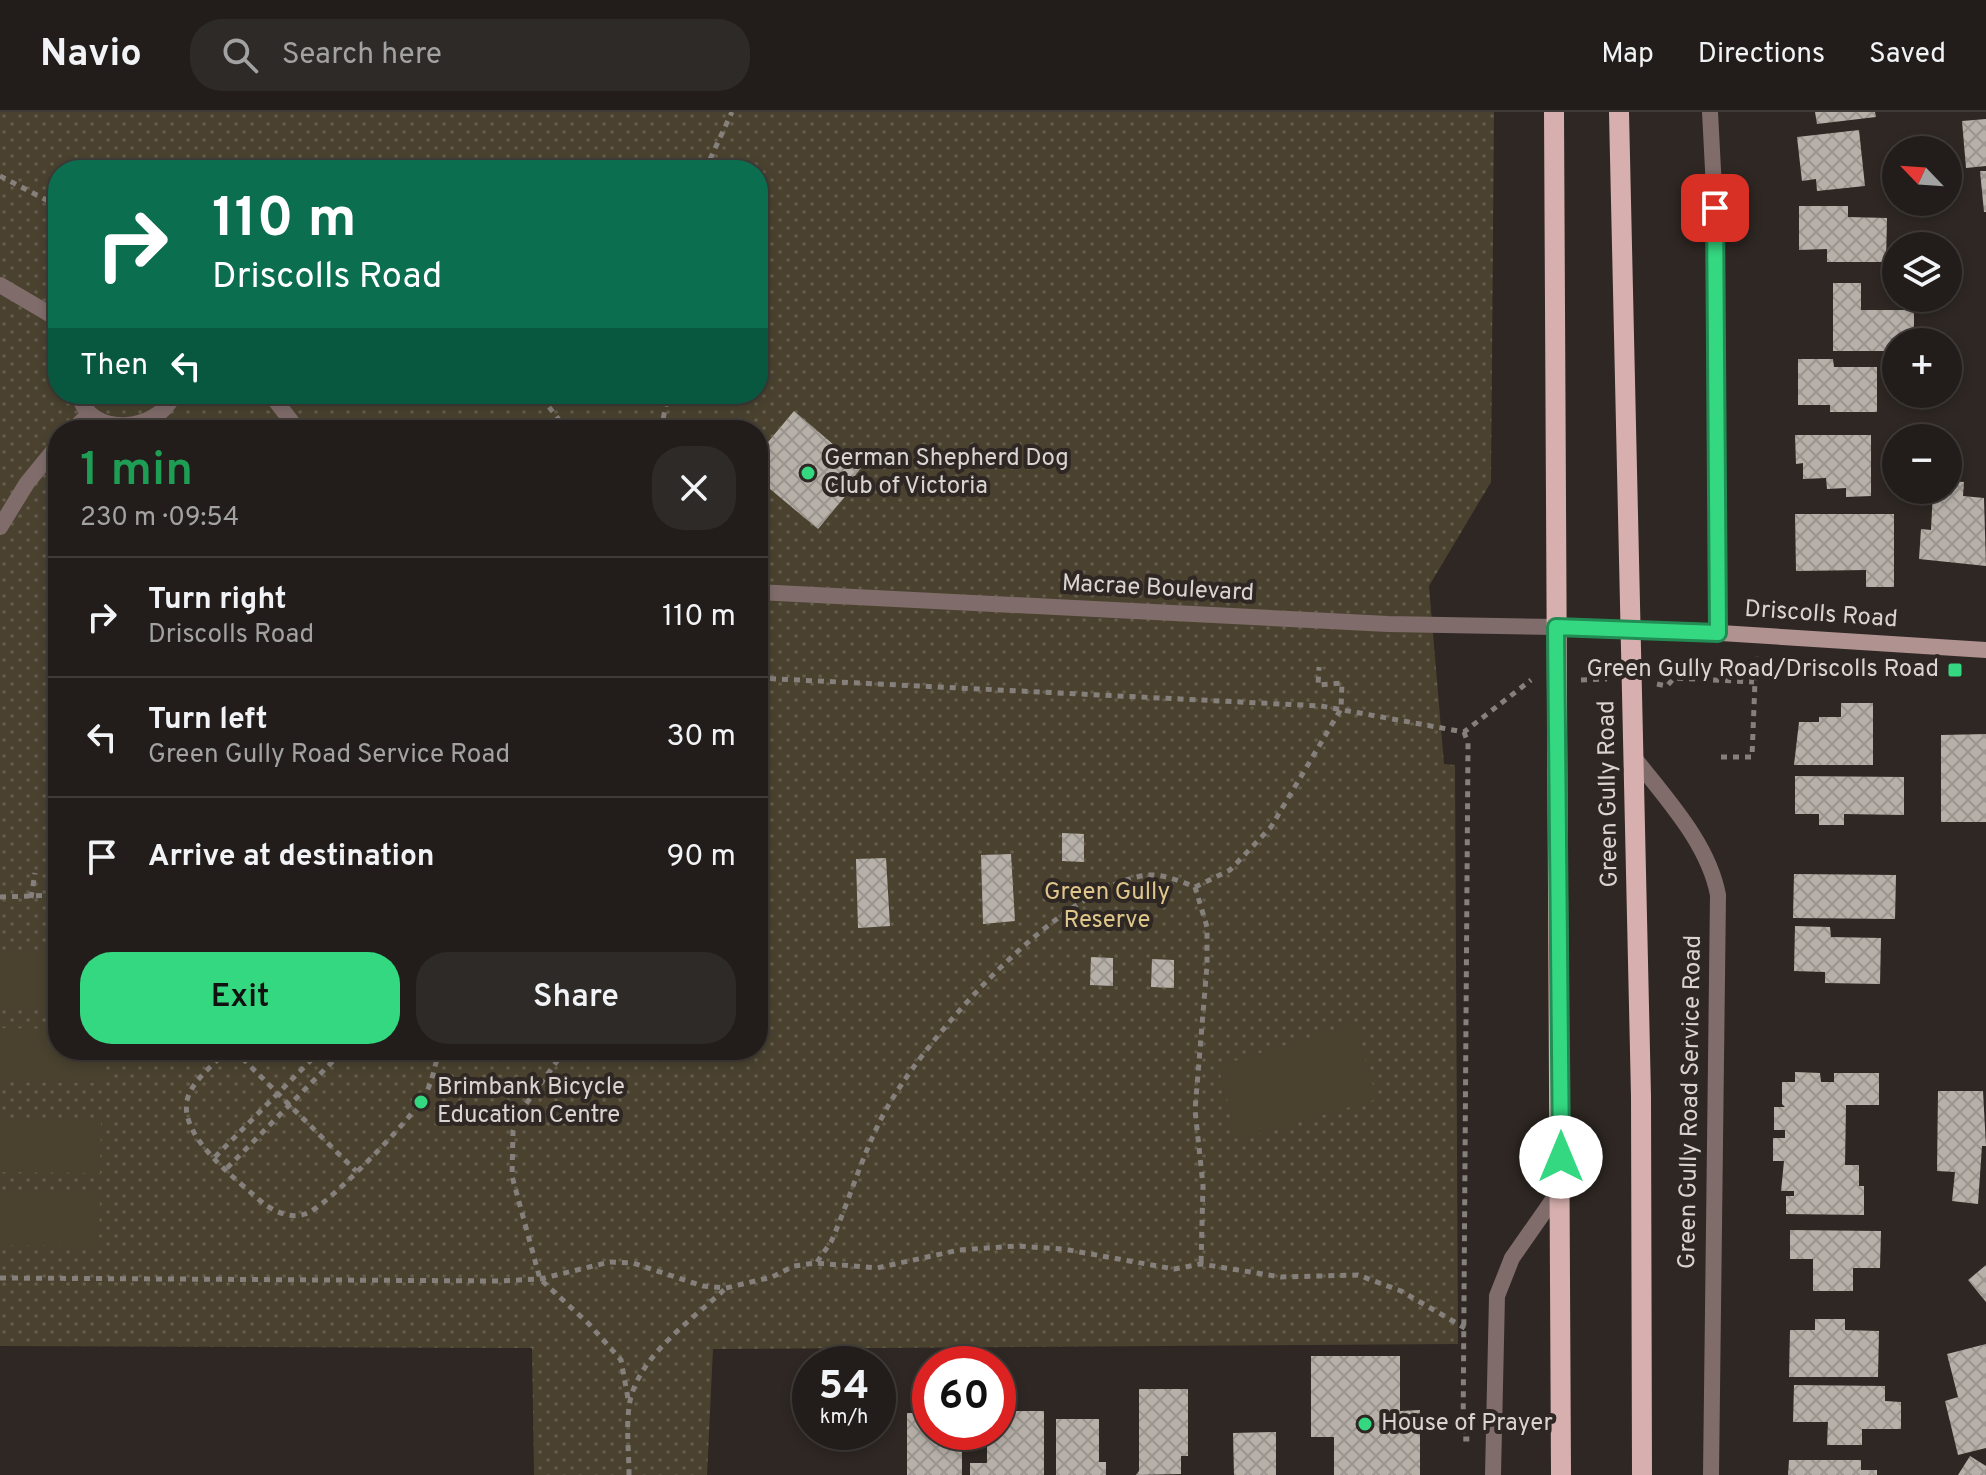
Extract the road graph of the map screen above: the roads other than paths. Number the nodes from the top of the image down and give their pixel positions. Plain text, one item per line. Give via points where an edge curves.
1 (1554, 112) edge
2 (1619, 112) edge
3 (1710, 112) edge
4 (0, 285) edge
5 (48, 313) edge
6 (83, 404) edge
7 (166, 404) edge
8 (278, 404) edge
9 (88, 415) junction
10 (83, 420) edge
11 (97, 420) edge
12 (137, 420) edge
13 (290, 420) edge
14 (48, 457) edge
15 (0, 527) edge
16 (768, 593) edge
17 (1556, 627) junction
18 (1629, 629) junction
19 (1718, 633) junction
20 (1986, 650) edge
21 (1633, 756) junction
22 (1562, 1187) junction
23 (1493, 1475) edge
24 (1561, 1475) edge
25 (1642, 1475) edge
26 (1711, 1475) edge

1 - 17 main road, Green Gully Road
2 - 18 main road, Green Gully Road
3 - 19 street
4 - 5 street
6 - 9 street
7 - 12 street
8 - 13 street
9 - 10 street
9 - 11 street
14 - 15 street
16 - 17 street, Macrae Boulevard via 1372,623
17 - 18 street, Driscolls Road
17 - 22 main road, Green Gully Road
18 - 19 street, Driscolls Road
18 - 21 main road, Green Gully Road
19 - 20 street, Driscolls Road
21 - 25 main road, Green Gully Road
21 - 26 street, Green Gully Road Service Road via 1695,839 1714,874 1718,895
22 - 23 street via 1512,1258 1499,1287 1494,1314
22 - 24 main road, Green Gully Road

